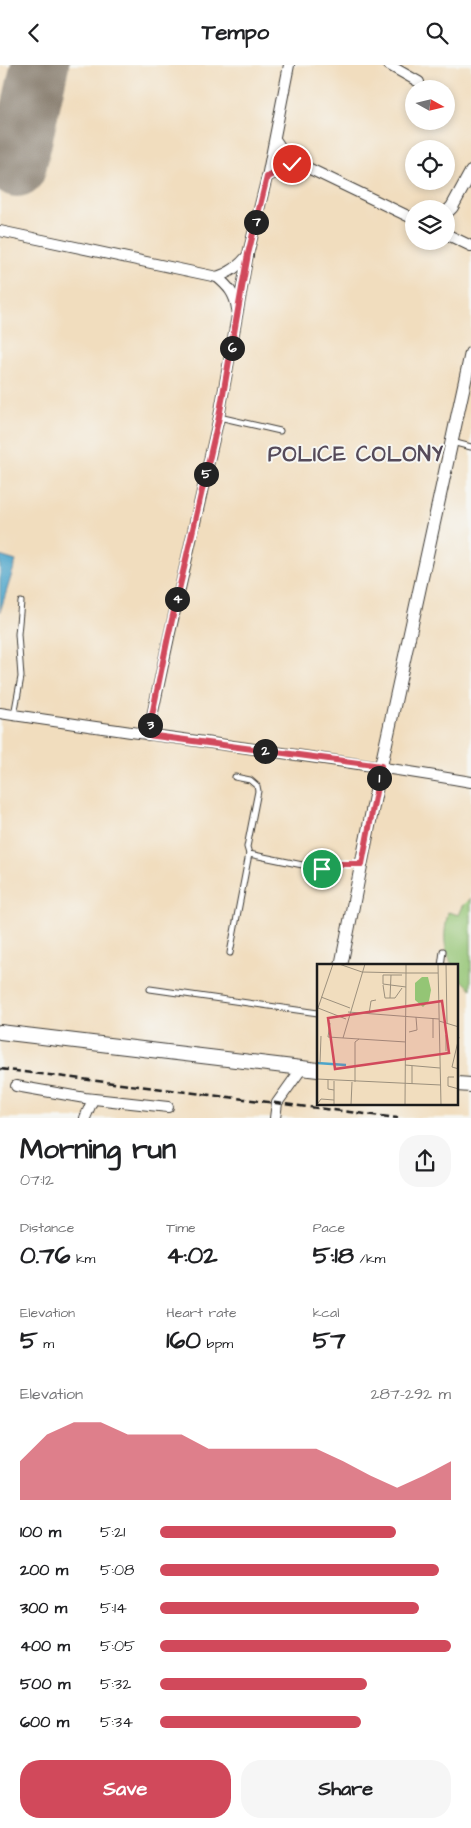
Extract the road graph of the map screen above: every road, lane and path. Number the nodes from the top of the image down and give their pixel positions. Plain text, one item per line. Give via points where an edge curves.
1 (289, 65) edge
2 (389, 65) edge
3 (415, 80) edge
4 (275, 139) junction
5 (292, 164) junction
6 (471, 172) edge
7 (267, 177) junction
8 (455, 201) edge
9 (405, 215) edge
10 (0, 231) edge
11 (455, 238) edge
12 (471, 246) edge
13 (248, 254) junction
14 (217, 277) junction
15 (237, 319) junction
16 (471, 353) edge
17 (219, 417) junction
18 (280, 431) dead end
19 (451, 442) junction
20 (471, 447) edge
21 (21, 602) dead end
22 (0, 713) edge
23 (14, 715) junction
24 (148, 735) junction
25 (381, 766) junction
26 (235, 777) dead end
27 (471, 781) edge
28 (249, 854) junction
29 (362, 864) junction
30 (443, 951) dead end
31 (230, 953) dead end
32 (341, 964) edge
33 (442, 964) edge
34 (150, 989) dead end
35 (317, 1013) edge
36 (0, 1033) edge
37 (302, 1068) junction
38 (317, 1070) edge
39 (458, 1084) edge
40 (471, 1085) edge
41 (16, 1087) dead end
42 (93, 1099) junction
43 (168, 1107) dead end
44 (85, 1118) edge
45 (275, 1118) edge

1 - 4 street
2 - 3 street
4 - 5 street
4 - 7 street
5 - 7 street
5 - 9 street via 308,168
6 - 8 street
7 - 13 street
10 - 14 street
11 - 12 street
13 - 14 street via 238,267
13 - 15 street
14 - 15 street via 229,287 236,301
15 - 17 street
16 - 19 street
17 - 18 lane
17 - 24 street
19 - 20 lane
19 - 25 street
21 - 23 lane via 18,634 21,677
22 - 23 street
23 - 24 street
24 - 25 street
25 - 27 street
25 - 29 street
26 - 28 lane via 250,780 258,791 247,847
28 - 29 lane via 322,869 337,864
28 - 31 lane
29 - 32 street
30 - 33 lane
34 - 35 lane
36 - 37 main road
37 - 38 main road
37 - 45 street via 277,1103
39 - 40 main road
41 - 42 street
42 - 43 street
42 - 44 street

